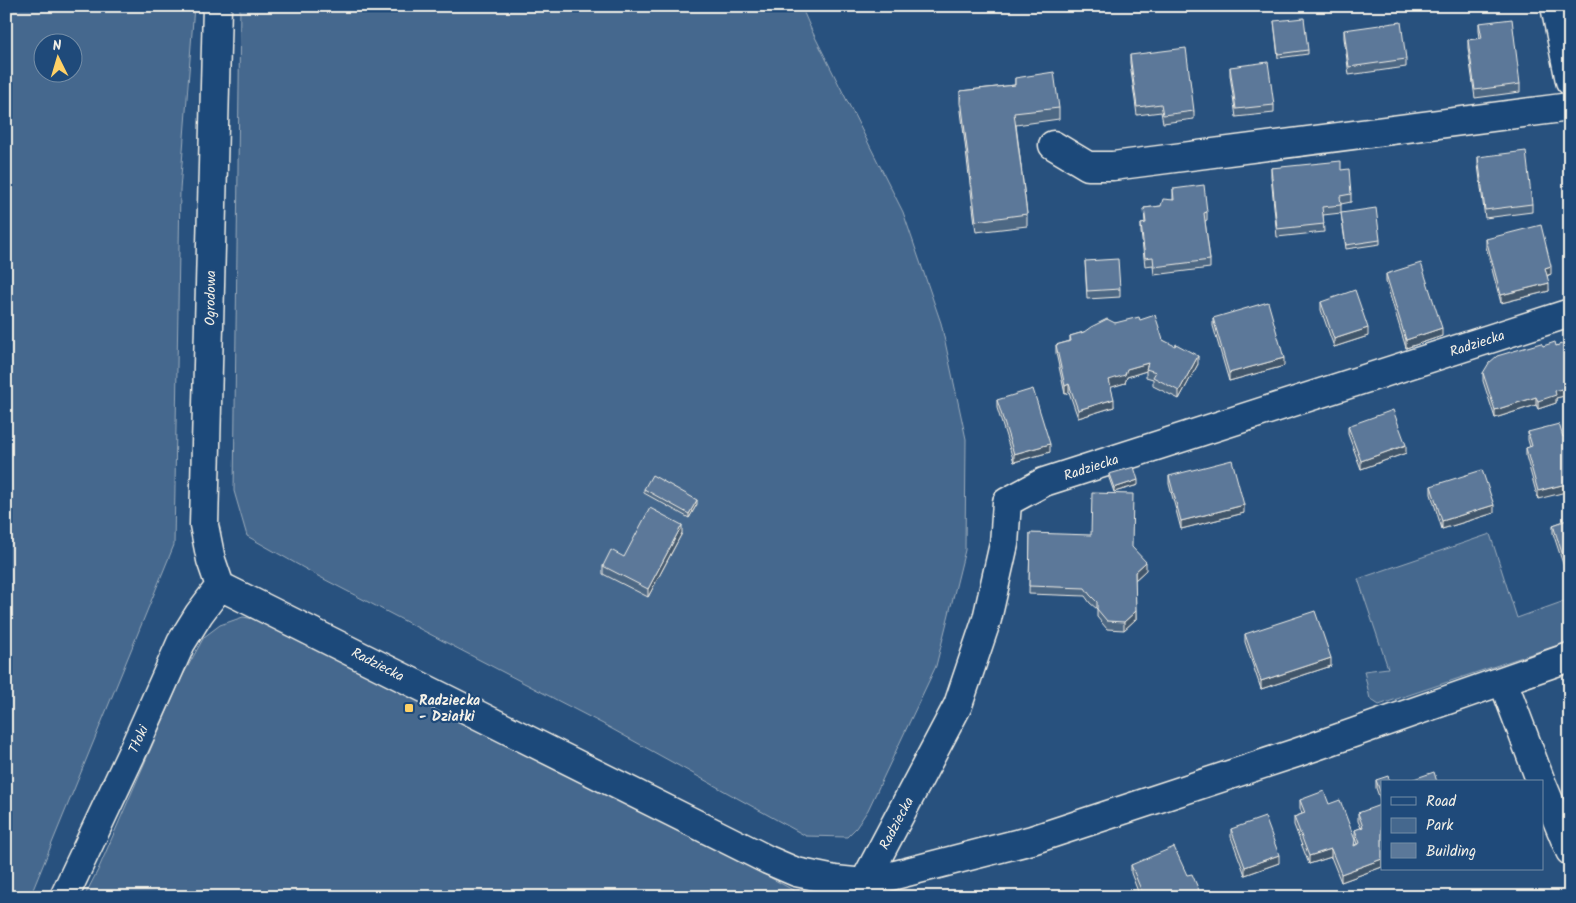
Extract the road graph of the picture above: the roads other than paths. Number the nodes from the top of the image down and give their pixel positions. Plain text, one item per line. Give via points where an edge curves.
1 (217, 6) edge
2 (1555, 6) edge
3 (1570, 81) edge
4 (1570, 107) edge
5 (1053, 145) dead end
6 (1570, 313) edge
7 (220, 586) junction
8 (1570, 657) edge
9 (1503, 681) junction
10 (1541, 780) edge
11 (1544, 788) edge
12 (1570, 851) edge
13 (856, 893) edge
14 (64, 897) edge

1 - 7 street, Ogrodowa via 204,525
2 - 3 street
4 - 5 street via 1113,166 1088,166
6 - 13 street, Radziecka via 1044,482 1007,502 1004,544 987,619 958,705
7 - 13 street, Radziecka via 768,860 796,872 835,880
7 - 14 street, Tłoki via 181,643
8 - 9 street, Radziecka
9 - 10 street
9 - 13 street, Radziecka via 1032,840
11 - 12 street

